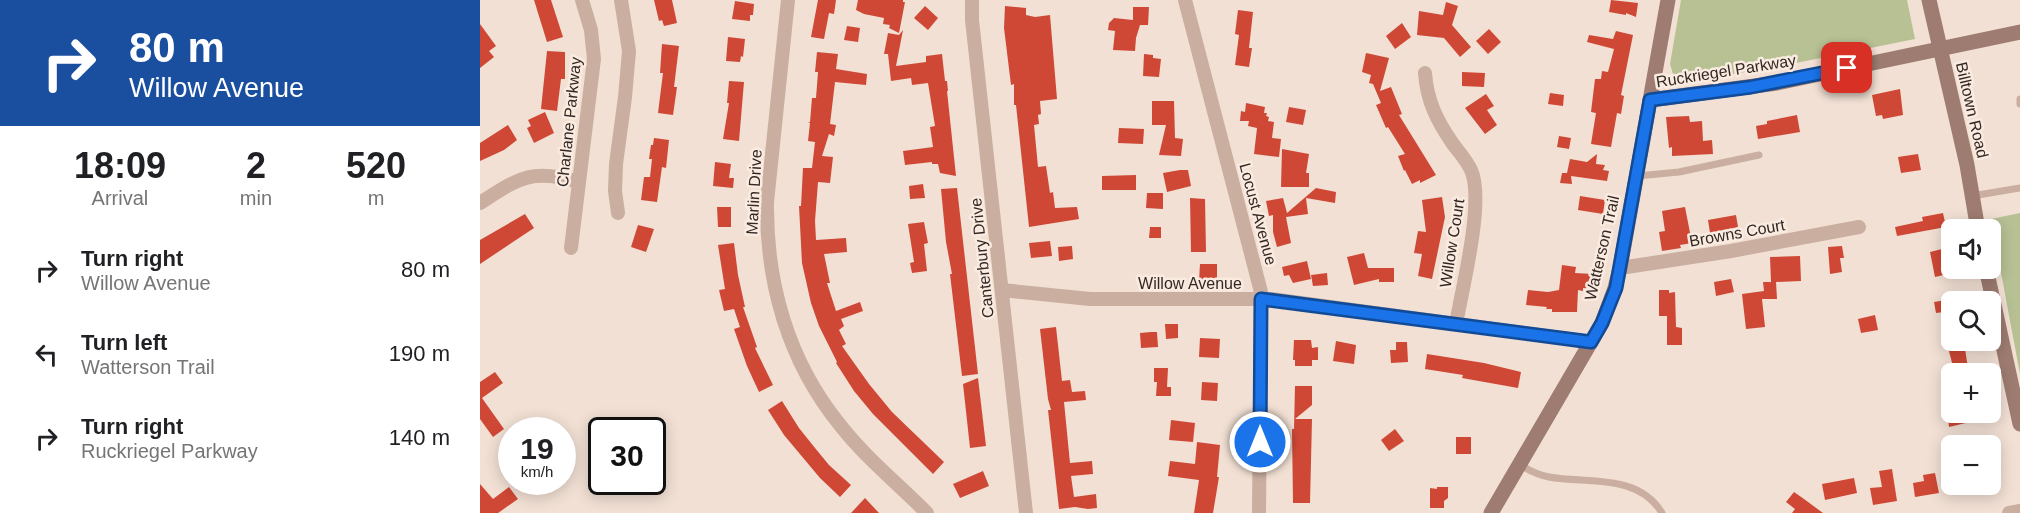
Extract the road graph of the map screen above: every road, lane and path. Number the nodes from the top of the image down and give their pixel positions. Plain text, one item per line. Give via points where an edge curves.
1 (582, 0) edge
2 (621, 0) edge
3 (788, 0) edge
4 (972, 0) edge
5 (1185, 0) edge
6 (1668, 0) edge
7 (1929, 0) edge
8 (2020, 32) edge
9 (1940, 49) junction
10 (1425, 73) dead end
11 (2020, 99) edge
12 (1650, 100) junction
13 (2020, 104) edge
14 (1759, 155) dead end
15 (1637, 176) junction
16 (579, 182) junction
17 (2020, 188) edge
18 (1972, 196) junction
19 (480, 203) edge
20 (618, 213) dead end
21 (1976, 219) edge
22 (1859, 227) dead end
23 (571, 248) dead end
24 (1620, 268) junction
25 (1988, 279) edge
26 (1002, 290) junction
27 (1261, 299) junction
28 (1456, 324) junction
29 (1591, 342) junction
30 (2020, 424) edge
31 (1519, 464) junction
32 (1025, 507) edge
33 (2020, 511) edge
34 (927, 513) edge
35 (1013, 513) edge
36 (1259, 513) edge
37 (1491, 513) edge
38 (1662, 513) edge
39 (2009, 513) edge

1 - 16 street, Charlane Parkway via 594,59
2 - 20 street via 629,51 616,164
3 - 34 street, Marlin Drive via 767,202 770,266 780,314 814,389 839,424
4 - 26 street, Canterbury Drive
5 - 27 street, Locust Avenue
6 - 12 main road, Watterson Trail
7 - 9 main road, Billtown Road
8 - 9 main road, Ruckriegel Parkway
9 - 12 main road, Ruckriegel Parkway via 1777,83
9 - 18 main road, Billtown Road
10 - 28 street, Willow Court via 1430,105 1471,170 1476,185 1475,214
11 - 13 lane
12 - 15 main road, Watterson Trail
14 - 15 lane via 1679,172
15 - 24 main road, Watterson Trail
16 - 19 street via 549,175 529,176
16 - 23 street, Charlane Parkway
17 - 18 lane
18 - 21 main road, Billtown Road
22 - 24 street, Browns Court
24 - 29 main road, Watterson Trail via 1610,303
25 - 30 main road
26 - 27 street, Willow Avenue via 1090,299
26 - 32 street, Canterbury Drive
27 - 28 street, Willow Avenue
27 - 36 street, Locust Avenue
28 - 29 street, Willow Avenue
29 - 31 main road, Watterson Trail
31 - 37 main road, Watterson Trail
31 - 38 lane via 1548,477 1630,487 1645,495
32 - 35 street
33 - 39 street

